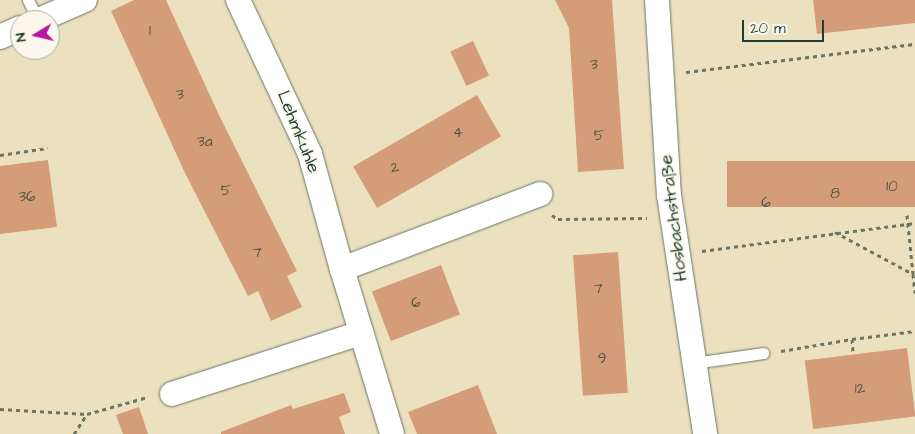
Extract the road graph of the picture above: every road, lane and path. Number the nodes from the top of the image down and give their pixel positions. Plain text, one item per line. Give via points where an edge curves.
1 (85, 0) edge
2 (238, 0) edge
3 (657, 0) edge
4 (60, 11) edge
5 (915, 44) edge
6 (660, 74) junction
7 (47, 148) dead end
8 (0, 155) edge
9 (540, 194) joint
10 (906, 215) dead end
11 (672, 218) junction
12 (915, 223) edge
13 (908, 224) junction
14 (835, 232) junction
15 (678, 254) junction
16 (342, 269) junction
17 (913, 274) junction
18 (915, 293) edge
19 (915, 331) edge
20 (360, 333) junction
21 (852, 339) junction
22 (853, 352) dead end
23 (763, 353) joint
24 (694, 363) junction
25 (172, 394) dead end
26 (123, 404) dead end
27 (0, 409) edge
28 (87, 414) junction
29 (74, 434) edge
30 (392, 434) edge
31 (705, 434) edge

1 - 4 street
2 - 16 street, Lehmkuhle via 310,154
3 - 6 street, Hosbachstraße
5 - 6 path
6 - 11 street, Hosbachstraße
7 - 8 path
9 - 11 path via 546,211 558,219
9 - 16 street
10 - 13 path
11 - 15 street, Hosbachstraße
12 - 13 path
13 - 14 path
13 - 17 path
14 - 15 path
14 - 17 path
15 - 24 street, Hosbachstraße
16 - 20 street, Lehmkuhle
17 - 18 path
19 - 21 path
20 - 25 street
20 - 30 street, Lehmkuhle
21 - 22 path
21 - 23 path
23 - 24 lane
24 - 31 street, Hosbachstraße
26 - 28 path
27 - 28 path
28 - 29 path

